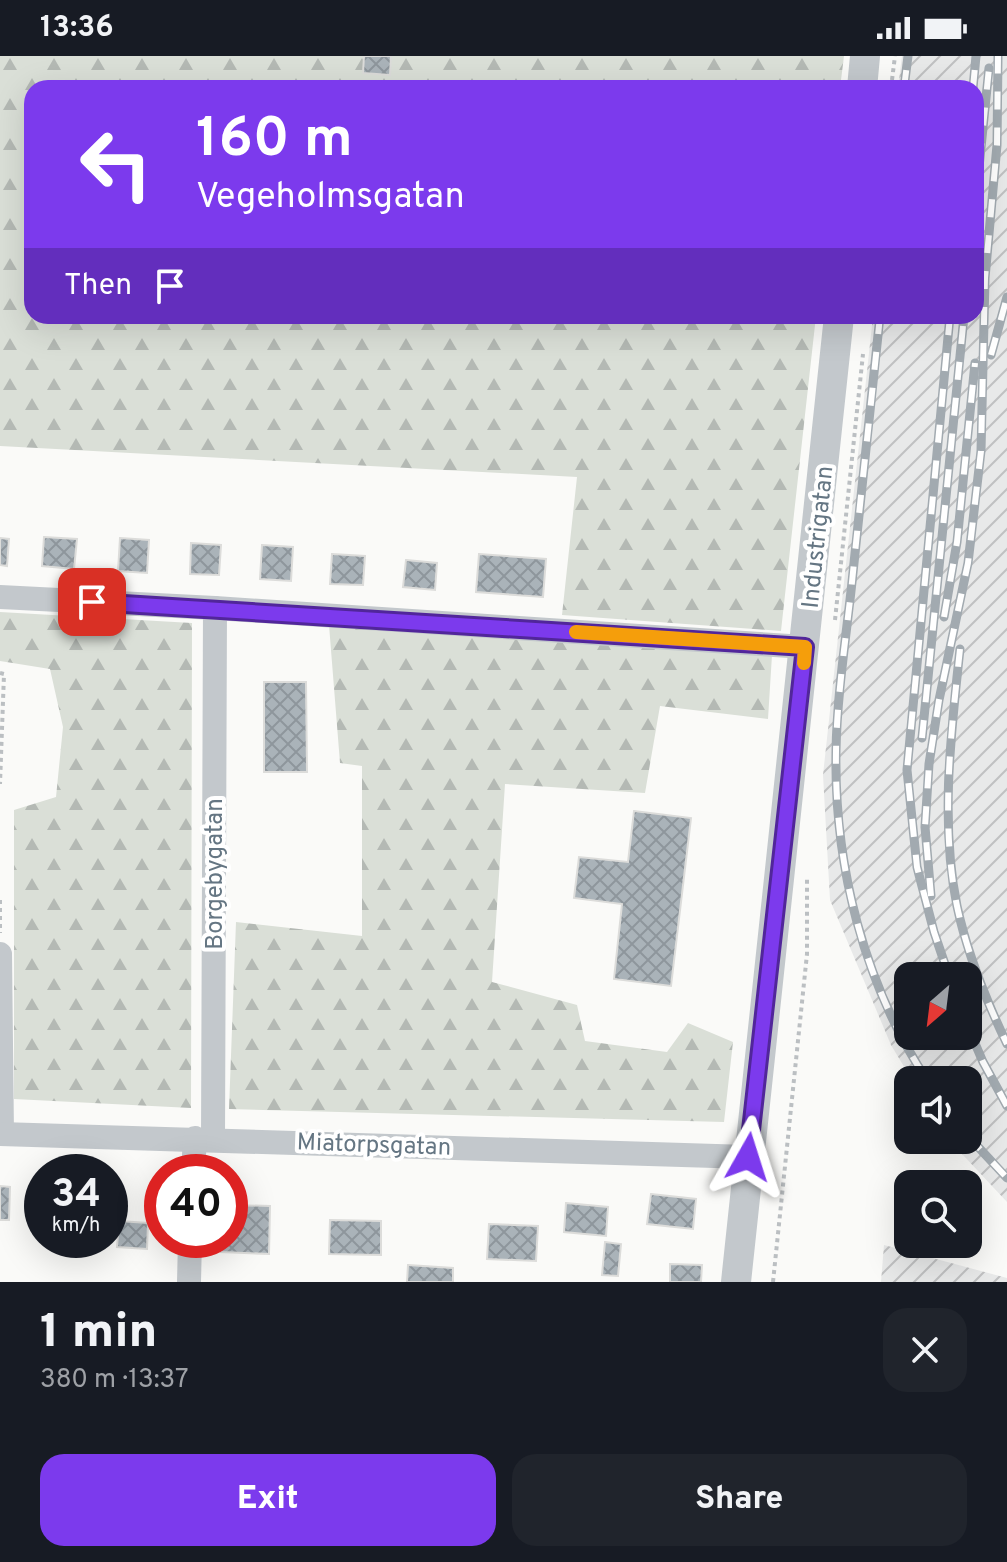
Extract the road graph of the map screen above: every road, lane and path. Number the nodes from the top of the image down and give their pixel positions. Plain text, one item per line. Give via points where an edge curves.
1 (865, 56) edge
2 (895, 56) edge
3 (863, 80) edge
4 (892, 80) edge
5 (838, 324) edge
6 (864, 347) dead end
7 (0, 597) edge
8 (215, 608) junction
9 (835, 620) dead end
10 (805, 647) junction
11 (0, 673) edge
12 (1, 732) edge
13 (0, 784) edge
14 (807, 873) dead end
15 (0, 900) edge
16 (0, 936) edge
17 (0, 954) edge
18 (1, 1134) edge
19 (204, 1139) junction
20 (199, 1154) edge
21 (748, 1157) junction
22 (190, 1258) edge
23 (189, 1282) edge
24 (736, 1282) edge
25 (773, 1282) edge

1 - 3 street
2 - 4 path
5 - 10 street, Industrigatan
6 - 9 path
7 - 8 street
8 - 10 street
8 - 19 street, Borgebygatan
10 - 21 street, Industrigatan
11 - 12 path
12 - 13 path
14 - 25 path via 807,954
15 - 16 path
17 - 18 street
18 - 19 street, Miatorpsgatan
19 - 20 street, Borgebygatan
19 - 21 street, Miatorpsgatan
21 - 24 street, Industrigatan
22 - 23 street

